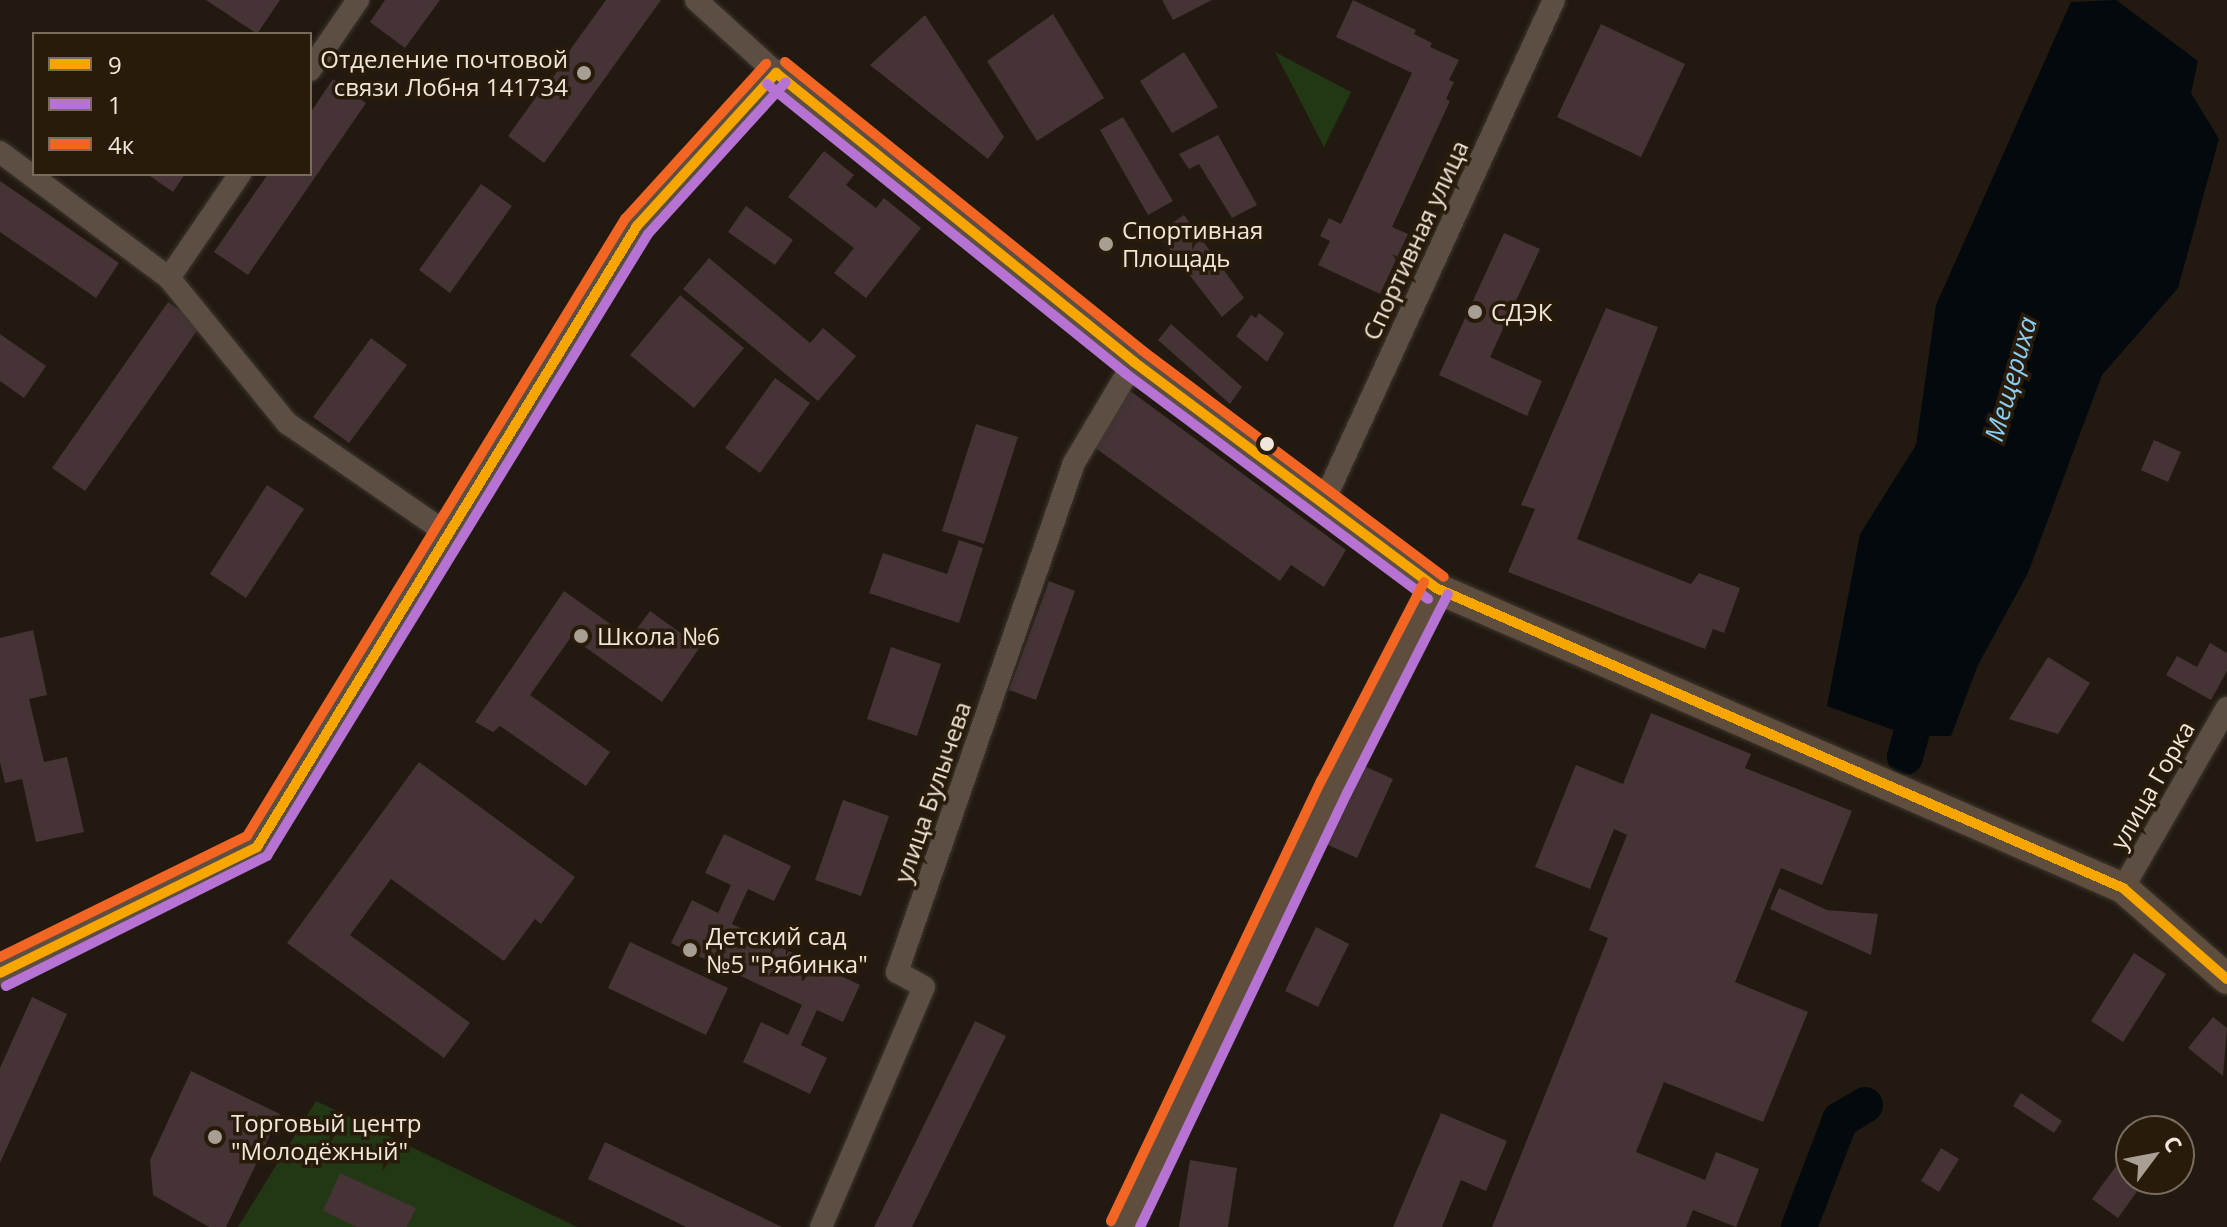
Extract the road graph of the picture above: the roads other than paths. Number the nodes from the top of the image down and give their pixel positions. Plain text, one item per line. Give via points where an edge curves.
1 (358, 0) edge
2 (696, 0) edge
3 (1554, 0) edge
4 (312, 67) edge
5 (776, 73) junction
6 (0, 152) edge
7 (32, 176) edge
8 (32, 176) edge
9 (239, 176) edge
10 (169, 278) junction
11 (1134, 362) junction
12 (1324, 501) junction
13 (448, 534) junction
14 (1436, 588) junction
15 (2227, 708) edge
16 (2123, 888) junction
17 (0, 973) edge
18 (2227, 979) edge
19 (821, 1227) edge
20 (1124, 1227) edge

1 - 4 street
2 - 5 street
3 - 12 street, Спортивная улица
5 - 11 street
5 - 13 street via 637,226
6 - 7 street
8 - 10 street
9 - 10 street
10 - 13 street via 287,423
11 - 12 street
11 - 19 street, улица Булычева via 1074,463 897,972 924,987
12 - 14 street
13 - 17 street via 257,847
14 - 16 main road
14 - 20 main road via 1341,773
15 - 16 street, улица Горка
16 - 18 main road

